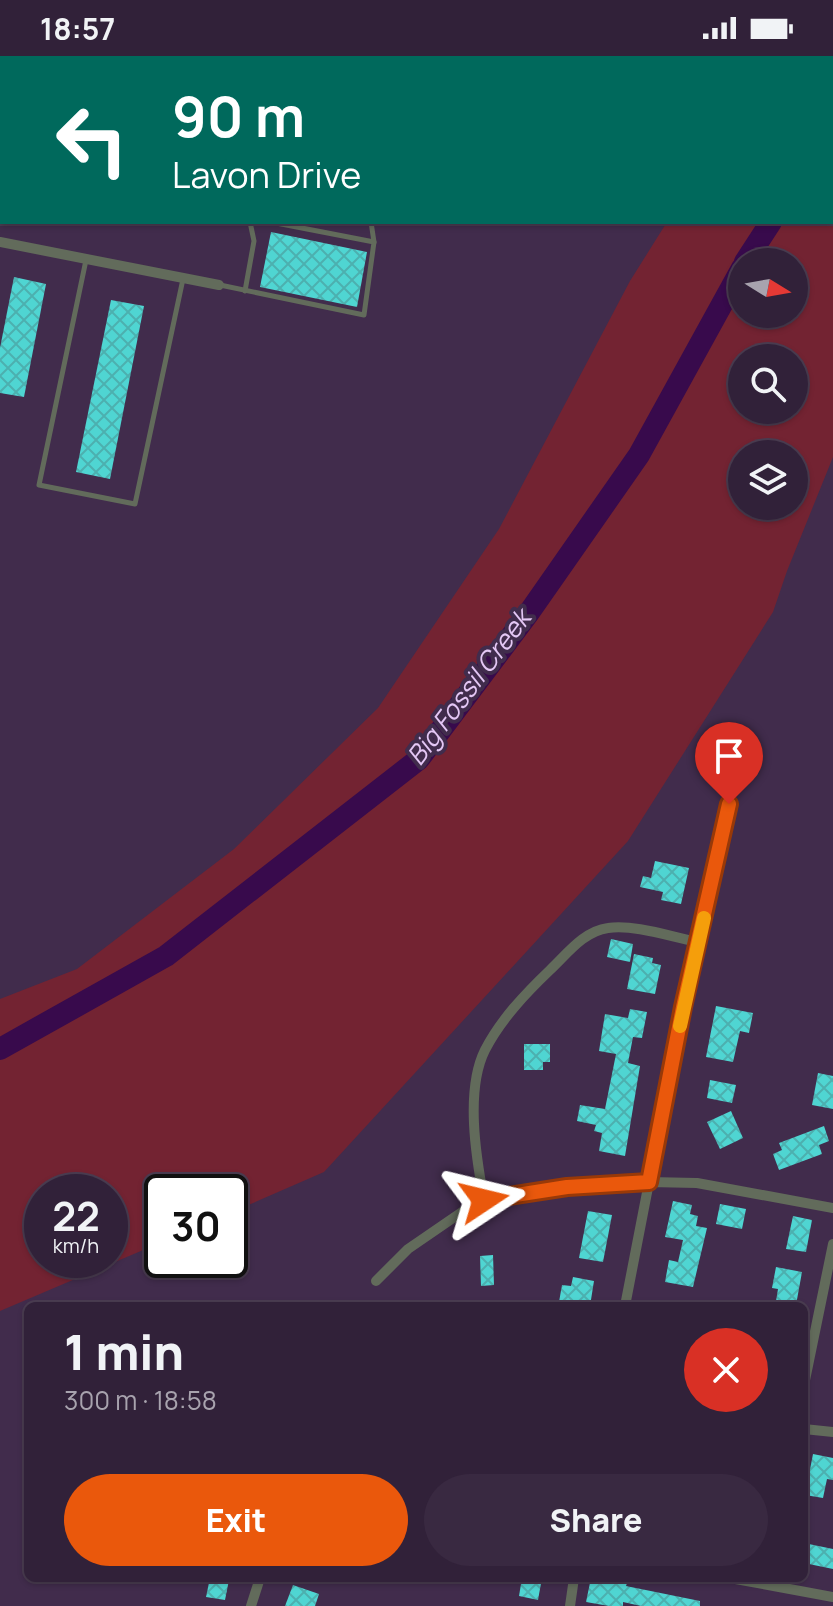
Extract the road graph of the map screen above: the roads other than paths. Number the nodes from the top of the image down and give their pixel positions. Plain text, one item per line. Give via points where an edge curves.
1 (250, 224) edge
2 (281, 224) edge
3 (371, 224) edge
4 (0, 242) edge
5 (374, 242) junction
6 (87, 259) junction
7 (183, 278) junction
8 (219, 285) joint
9 (245, 291) junction
10 (729, 804) dead end
11 (698, 942) junction
12 (649, 1182) junction
13 (484, 1200) junction
14 (833, 1208) edge
15 (833, 1244) edge
16 (376, 1281) dead end
17 (626, 1302) edge
18 (808, 1366) edge
19 (808, 1429) edge
20 (833, 1432) edge
21 (259, 1582) edge
22 (573, 1582) edge
23 (766, 1582) edge
24 (833, 1597) edge
25 (251, 1606) edge
26 (570, 1606) edge

1 - 9 lane via 254,241
2 - 5 lane
3 - 5 lane
4 - 6 street
5 - 9 lane via 364,315
6 - 7 street
6 - 7 lane via 39,485 135,504
7 - 8 street
8 - 9 lane
10 - 11 street
11 - 12 street
11 - 13 street via 608,928 583,938 525,995 495,1033 478,1069 474,1099
12 - 13 street
12 - 14 street via 697,1183
12 - 17 street
13 - 16 street via 408,1249
15 - 18 street
19 - 20 street
21 - 25 street
22 - 26 street
23 - 24 street

